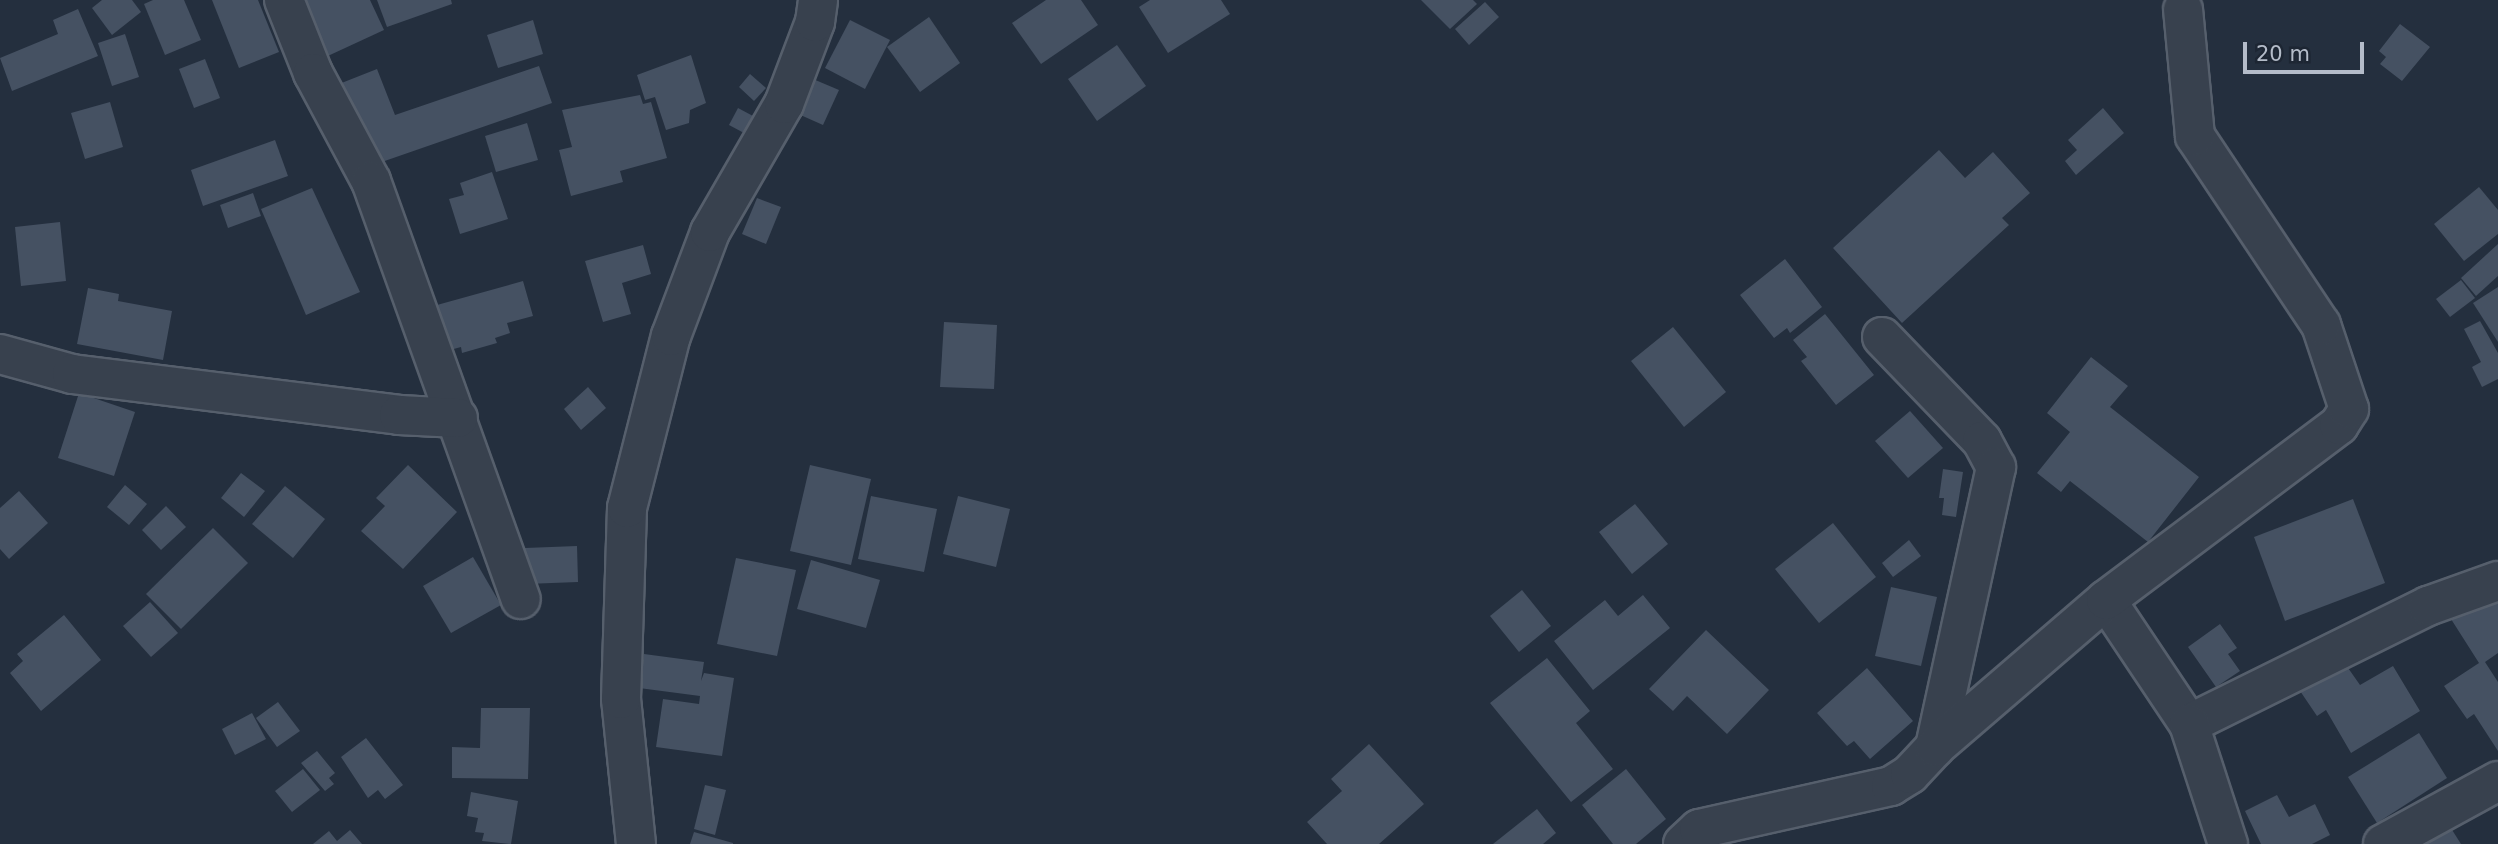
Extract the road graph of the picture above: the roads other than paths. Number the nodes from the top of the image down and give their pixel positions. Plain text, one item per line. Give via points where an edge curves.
1 (284, 0) edge
2 (818, 0) edge
3 (2183, 9) dead end
4 (1882, 337) dead end
5 (0, 354) edge
6 (458, 418) junction
7 (2498, 581) edge
8 (521, 600) dead end
9 (2106, 600) junction
10 (2189, 724) junction
11 (1935, 747) junction
12 (2498, 781) edge
13 (636, 844) edge
14 (1683, 844) edge
15 (2228, 844) edge
16 (2382, 844) edge

1 - 6 street via 313,73 371,181
2 - 13 street via 815,22 784,104 710,232 671,336 626,508 621,699
3 - 9 street via 2194,136 2321,325 2349,409 2339,425
4 - 11 street via 1982,441 1996,467
5 - 6 street via 72,374 399,415
6 - 8 street
7 - 10 street via 2428,606
9 - 10 street
9 - 11 street
10 - 15 street
11 - 14 street via 1910,774 1891,786 1699,829
12 - 16 street

